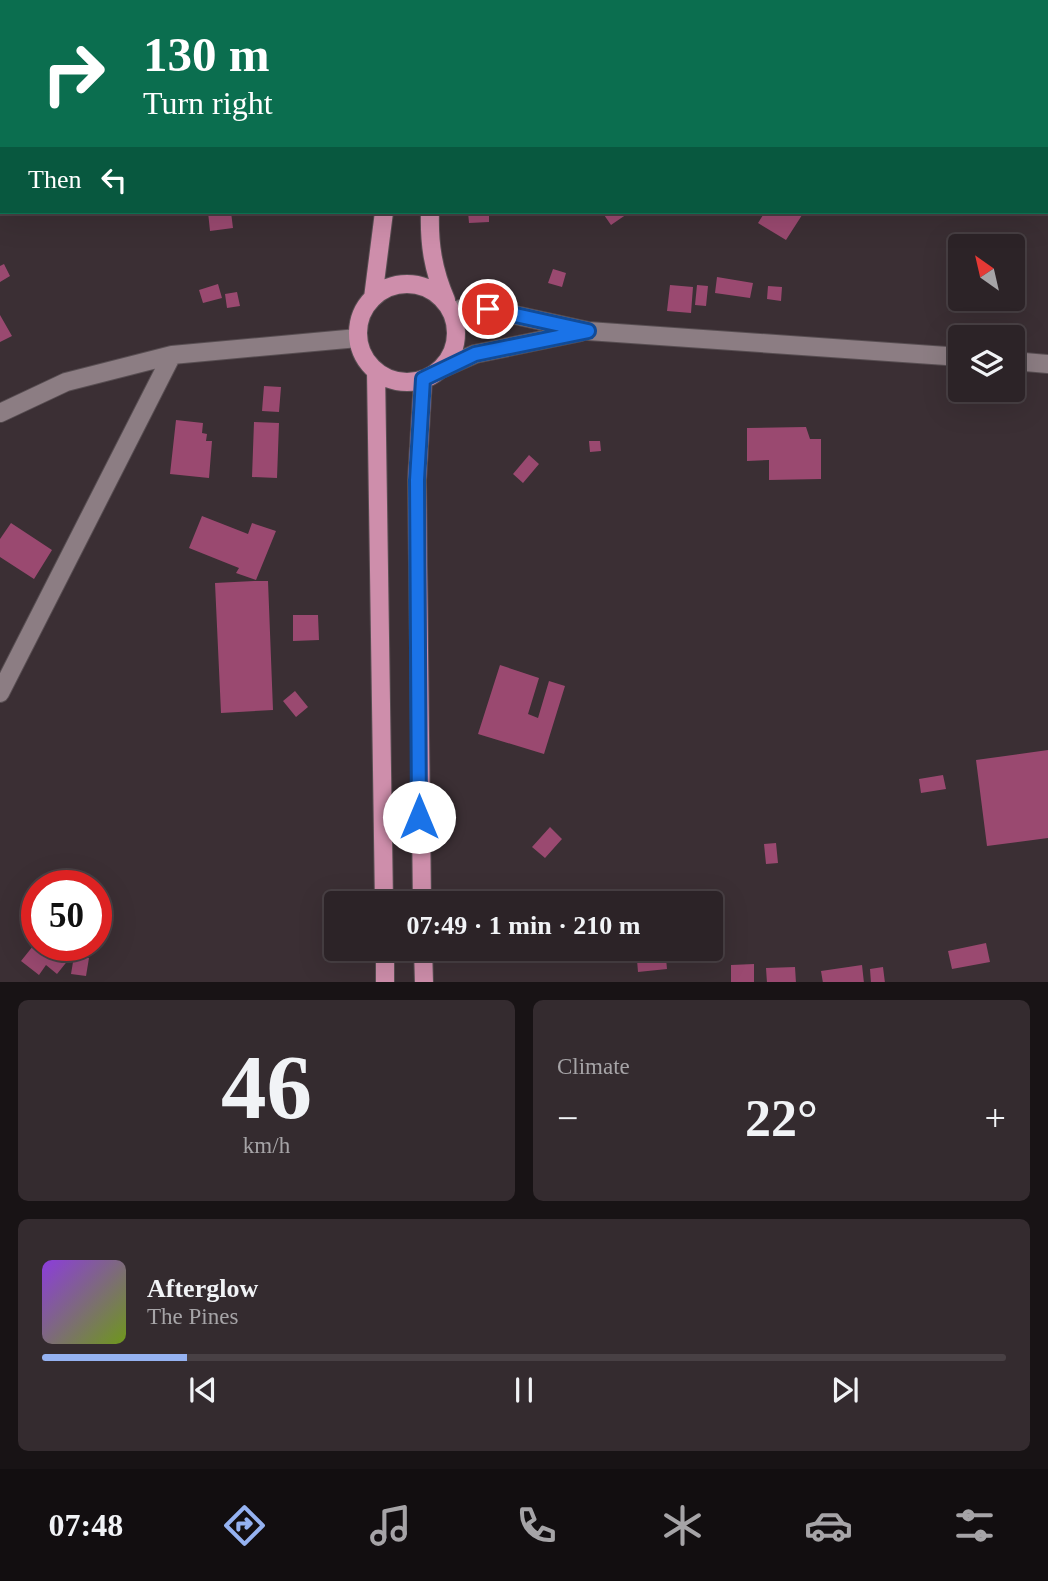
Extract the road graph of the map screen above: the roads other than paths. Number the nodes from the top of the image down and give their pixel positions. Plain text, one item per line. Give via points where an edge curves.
1 (384, 214) edge
2 (430, 214) edge
3 (373, 298) junction
4 (451, 311) junction
5 (588, 331) junction
6 (358, 338) junction
7 (172, 355) junction
8 (948, 357) edge
9 (1025, 362) edge
10 (1048, 364) edge
11 (441, 369) junction
12 (376, 371) junction
13 (423, 379) junction
14 (0, 413) edge
15 (0, 693) edge
16 (384, 891) edge
17 (422, 891) edge
18 (385, 961) edge
19 (423, 961) edge
20 (385, 982) edge
21 (424, 982) edge

1 - 3 main road
2 - 4 main road via 429,248
3 - 4 main road via 393,286 416,284 437,293
3 - 6 main road via 359,323
4 - 5 street via 474,306
4 - 11 main road via 456,334 452,353
5 - 8 street
5 - 11 street via 475,354
6 - 7 street
6 - 12 main road via 367,362
7 - 14 street via 66,382
7 - 15 street
9 - 10 street
11 - 13 main road
12 - 13 main road via 406,382
12 - 16 main road
13 - 17 main road via 417,480
18 - 20 main road
19 - 21 main road

